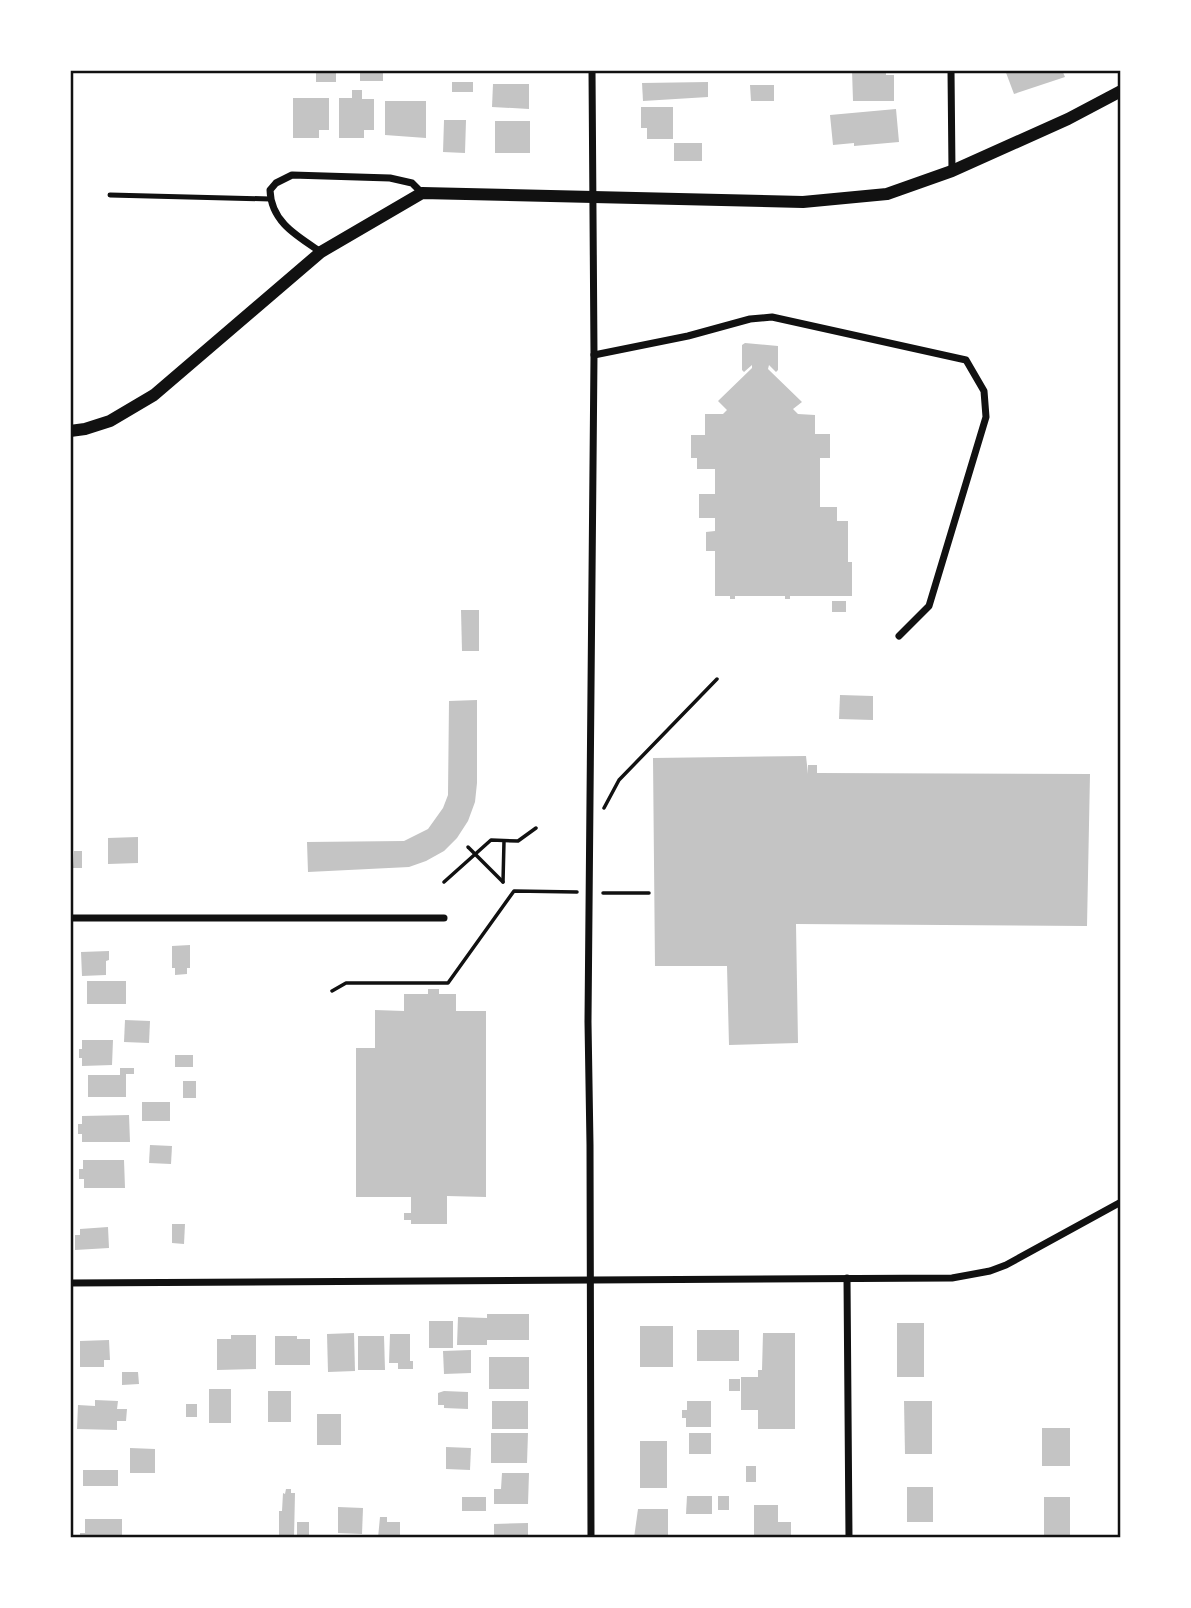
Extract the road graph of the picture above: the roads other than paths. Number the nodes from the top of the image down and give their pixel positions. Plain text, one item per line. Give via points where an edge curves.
1 (592, 70) edge
2 (951, 70) edge
3 (1121, 91) edge
4 (952, 171) junction
5 (422, 193) junction
6 (110, 195) dead end
7 (593, 196) junction
8 (270, 199) junction
9 (321, 252) junction
10 (594, 355) junction
11 (70, 430) edge
12 (899, 636) dead end
13 (70, 918) edge
14 (444, 918) dead end
15 (1121, 1202) edge
16 (847, 1278) junction
17 (590, 1280) junction
18 (70, 1283) edge
19 (591, 1538) edge
20 (849, 1538) edge

1 - 7 street
2 - 4 street
3 - 4 street via 1068,120
4 - 7 street via 887,194 803,202
5 - 7 street
5 - 8 street via 412,183 390,178 292,175 276,183
5 - 9 street
6 - 8 lane
7 - 10 street
8 - 9 street via 288,230
9 - 11 street via 153,395 110,421
10 - 12 street via 772,317 966,360 984,391 986,417 929,606
10 - 17 street
13 - 14 street
15 - 16 street via 990,1271 952,1278
16 - 17 street
16 - 20 street
17 - 18 street
17 - 19 street

